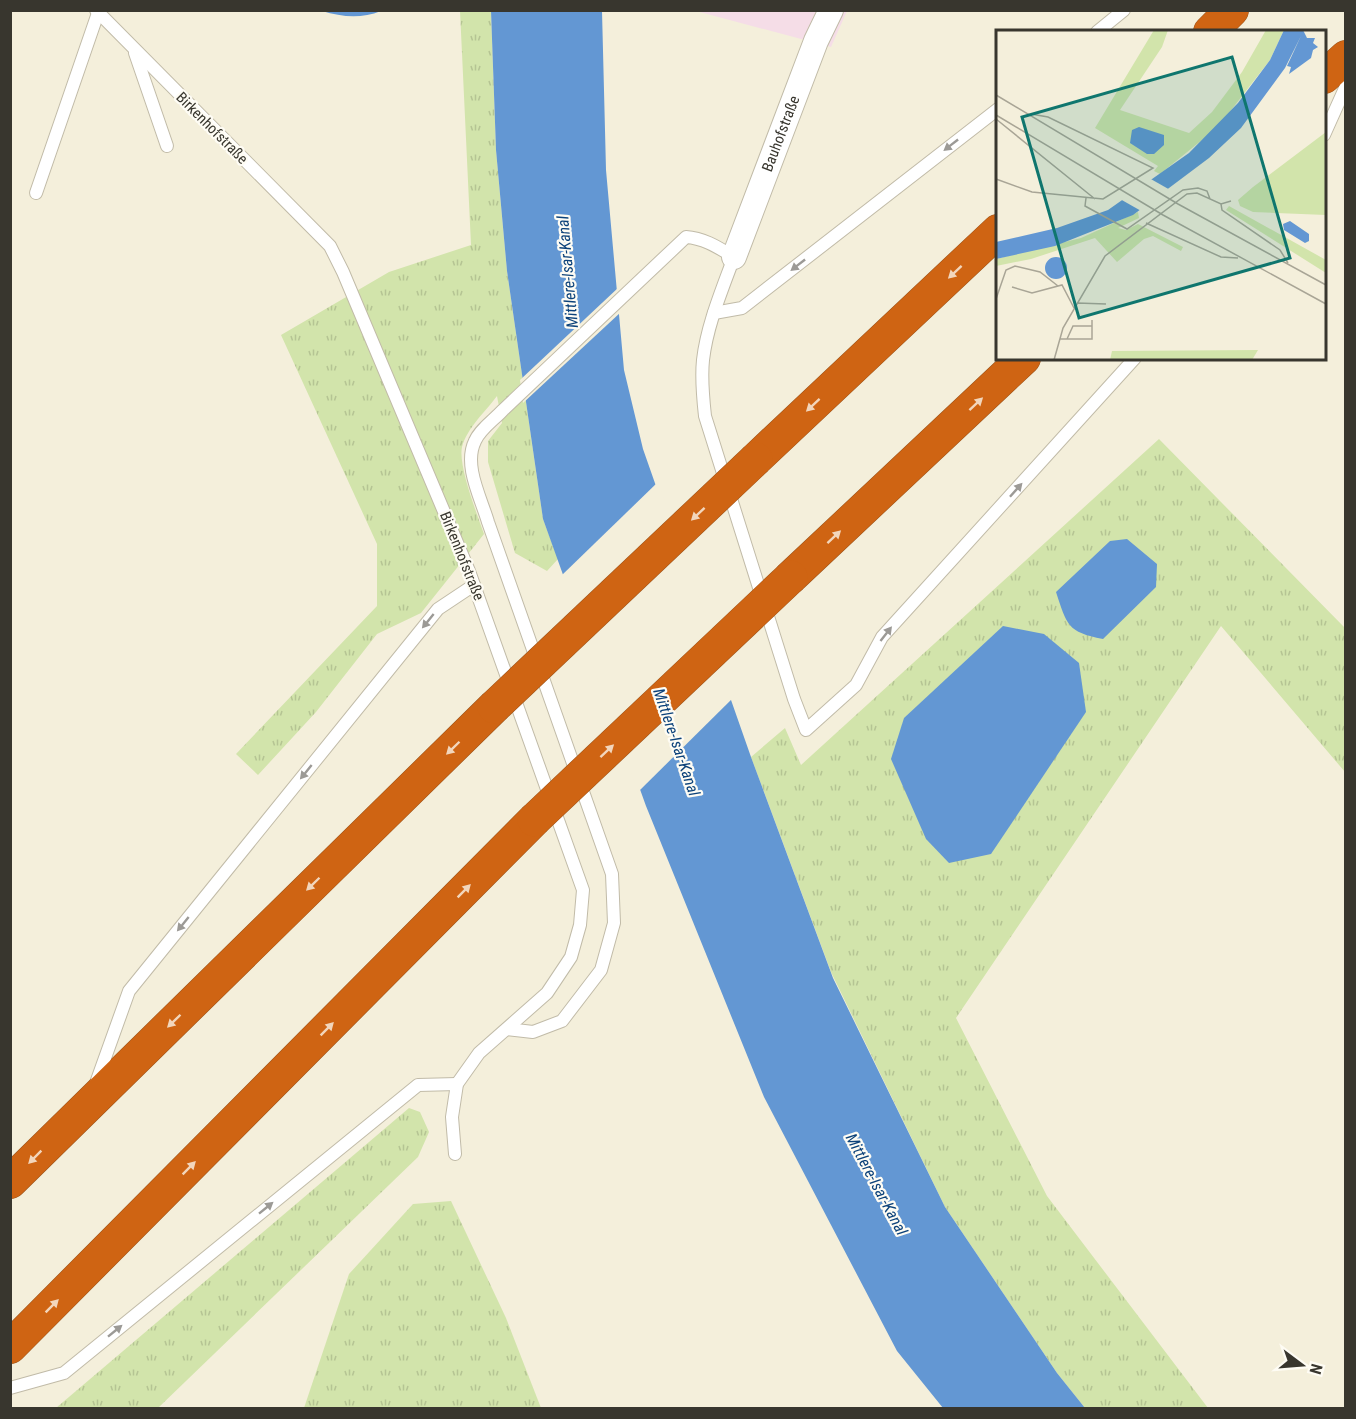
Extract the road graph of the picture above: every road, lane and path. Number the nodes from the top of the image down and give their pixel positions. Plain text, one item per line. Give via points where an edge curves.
1 (831, 10) edge
2 (1124, 10) edge
3 (1232, 10) edge
4 (97, 12) edge
5 (1099, 30) edge
6 (1212, 30) edge
7 (134, 51) junction
8 (1346, 57) edge
9 (1326, 75) edge
10 (1346, 86) edge
11 (996, 111) edge
12 (1326, 131) edge
13 (167, 146) dead end
14 (36, 193) dead end
15 (996, 233) edge
16 (734, 257) junction
17 (714, 313) junction
18 (1022, 360) edge
19 (1133, 360) edge
20 (474, 585) junction
21 (507, 1029) junction
22 (457, 1084) junction
23 (89, 1104) junction
24 (455, 1154) dead end
25 (10, 1182) edge
26 (10, 1347) edge
27 (10, 1388) edge

1 - 16 street, Bauhofstraße
2 - 5 lane
3 - 6 highway
4 - 7 lane, Birkenhofstraße
4 - 14 lane, Birkenhofstraße
7 - 13 lane
7 - 20 lane, Birkenhofstraße via 330,246
8 - 9 highway
10 - 12 lane
11 -> 17 lane via 742,308
15 -> 23 highway, bridge via 494,707
16 - 17 lane
16 - 21 lane via 713,244 686,237 503,410 476,438 471,454 471,468 499,556 612,874 614,923 601,970 562,1021 533,1032
17 -> 19 lane via 703,359 705,417 806,730 856,685 882,637
26 -> 18 highway, bridge via 534,820
20 - 21 lane, Birkenhofstraße via 582,890 580,925 571,957 547,993
20 -> 23 lane via 438,609 129,991
21 - 22 lane, Birkenhofstraße via 479,1053
22 - 24 lane, Birkenhofstraße via 452,1117
27 -> 22 lane via 64,1373 418,1085
23 -> 25 highway

